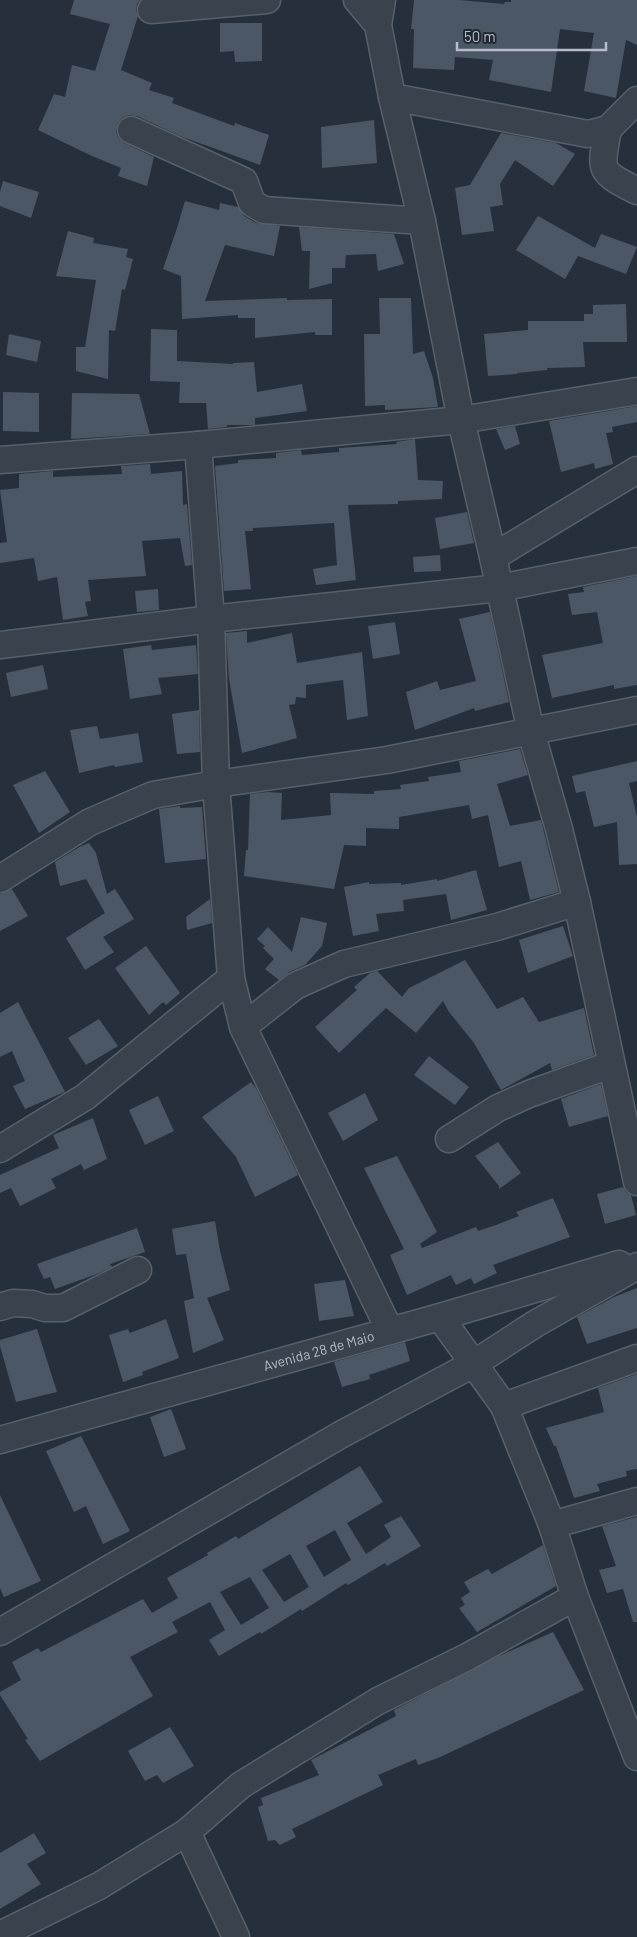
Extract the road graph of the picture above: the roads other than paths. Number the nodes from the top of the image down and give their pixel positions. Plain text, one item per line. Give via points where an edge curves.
1 (267, 0) edge
2 (356, 0) edge
3 (151, 10) dead end
4 (380, 12) edge
5 (392, 97) junction
6 (637, 100) edge
7 (608, 129) junction
8 (131, 130) dead end
9 (637, 191) edge
10 (422, 221) junction
11 (637, 391) edge
12 (461, 420) junction
13 (198, 445) junction
14 (0, 460) edge
15 (637, 470) edge
16 (493, 557) junction
17 (637, 561) edge
18 (499, 588) junction
19 (211, 618) junction
20 (0, 645) edge
21 (637, 710) edge
22 (531, 732) junction
23 (216, 784) junction
24 (0, 879) edge
25 (577, 902) junction
26 (231, 978) junction
27 (243, 1027) junction
28 (610, 1065) junction
29 (449, 1139) dead end
30 (0, 1149) edge
31 (637, 1182) edge
32 (637, 1259) edge
33 (637, 1266) edge
34 (138, 1270) dead end
35 (0, 1307) edge
36 (440, 1317) junction
37 (390, 1331) junction
38 (637, 1358) edge
39 (475, 1363) junction
40 (504, 1406) junction
41 (0, 1440) edge
42 (637, 1501) edge
43 (552, 1525) junction
44 (576, 1597) junction
45 (0, 1632) edge
46 (637, 1757) edge
47 (186, 1832) junction
48 (0, 1935) edge
49 (236, 1937) edge

1 - 3 street
2 - 4 street
4 - 5 street
5 - 7 street via 588,134
5 - 10 street
6 - 7 street
7 - 9 street via 602,158 604,168 610,177
8 - 10 street via 244,181 252,203 264,210
10 - 12 street
11 - 12 street
12 - 13 street
12 - 16 street
13 - 14 street
13 - 19 street
15 - 16 street
16 - 18 street
17 - 18 street
18 - 19 street
18 - 22 street
19 - 20 street
19 - 23 street
21 - 22 street
22 - 23 street via 387,760
22 - 25 street
23 - 24 street via 153,795 99,818
23 - 26 street
25 - 27 street via 497,927 344,964 294,986
25 - 28 street
26 - 27 street
26 - 30 street via 85,1097
27 - 37 street
28 - 29 street via 498,1108
28 - 31 street
32 - 36 street, Avenida 28 de Maio
33 - 39 street via 535,1324
34 - 35 street via 63,1308 13,1303
36 - 37 street, Avenida 28 de Maio
36 - 39 street
37 - 41 street, Avenida 28 de Maio
38 - 40 street
39 - 40 street
39 - 45 street via 342,1434
40 - 43 street
42 - 43 street
43 - 44 street
44 - 46 street
44 - 47 street via 378,1701 241,1785
47 - 48 street via 99,1886
47 - 49 street

